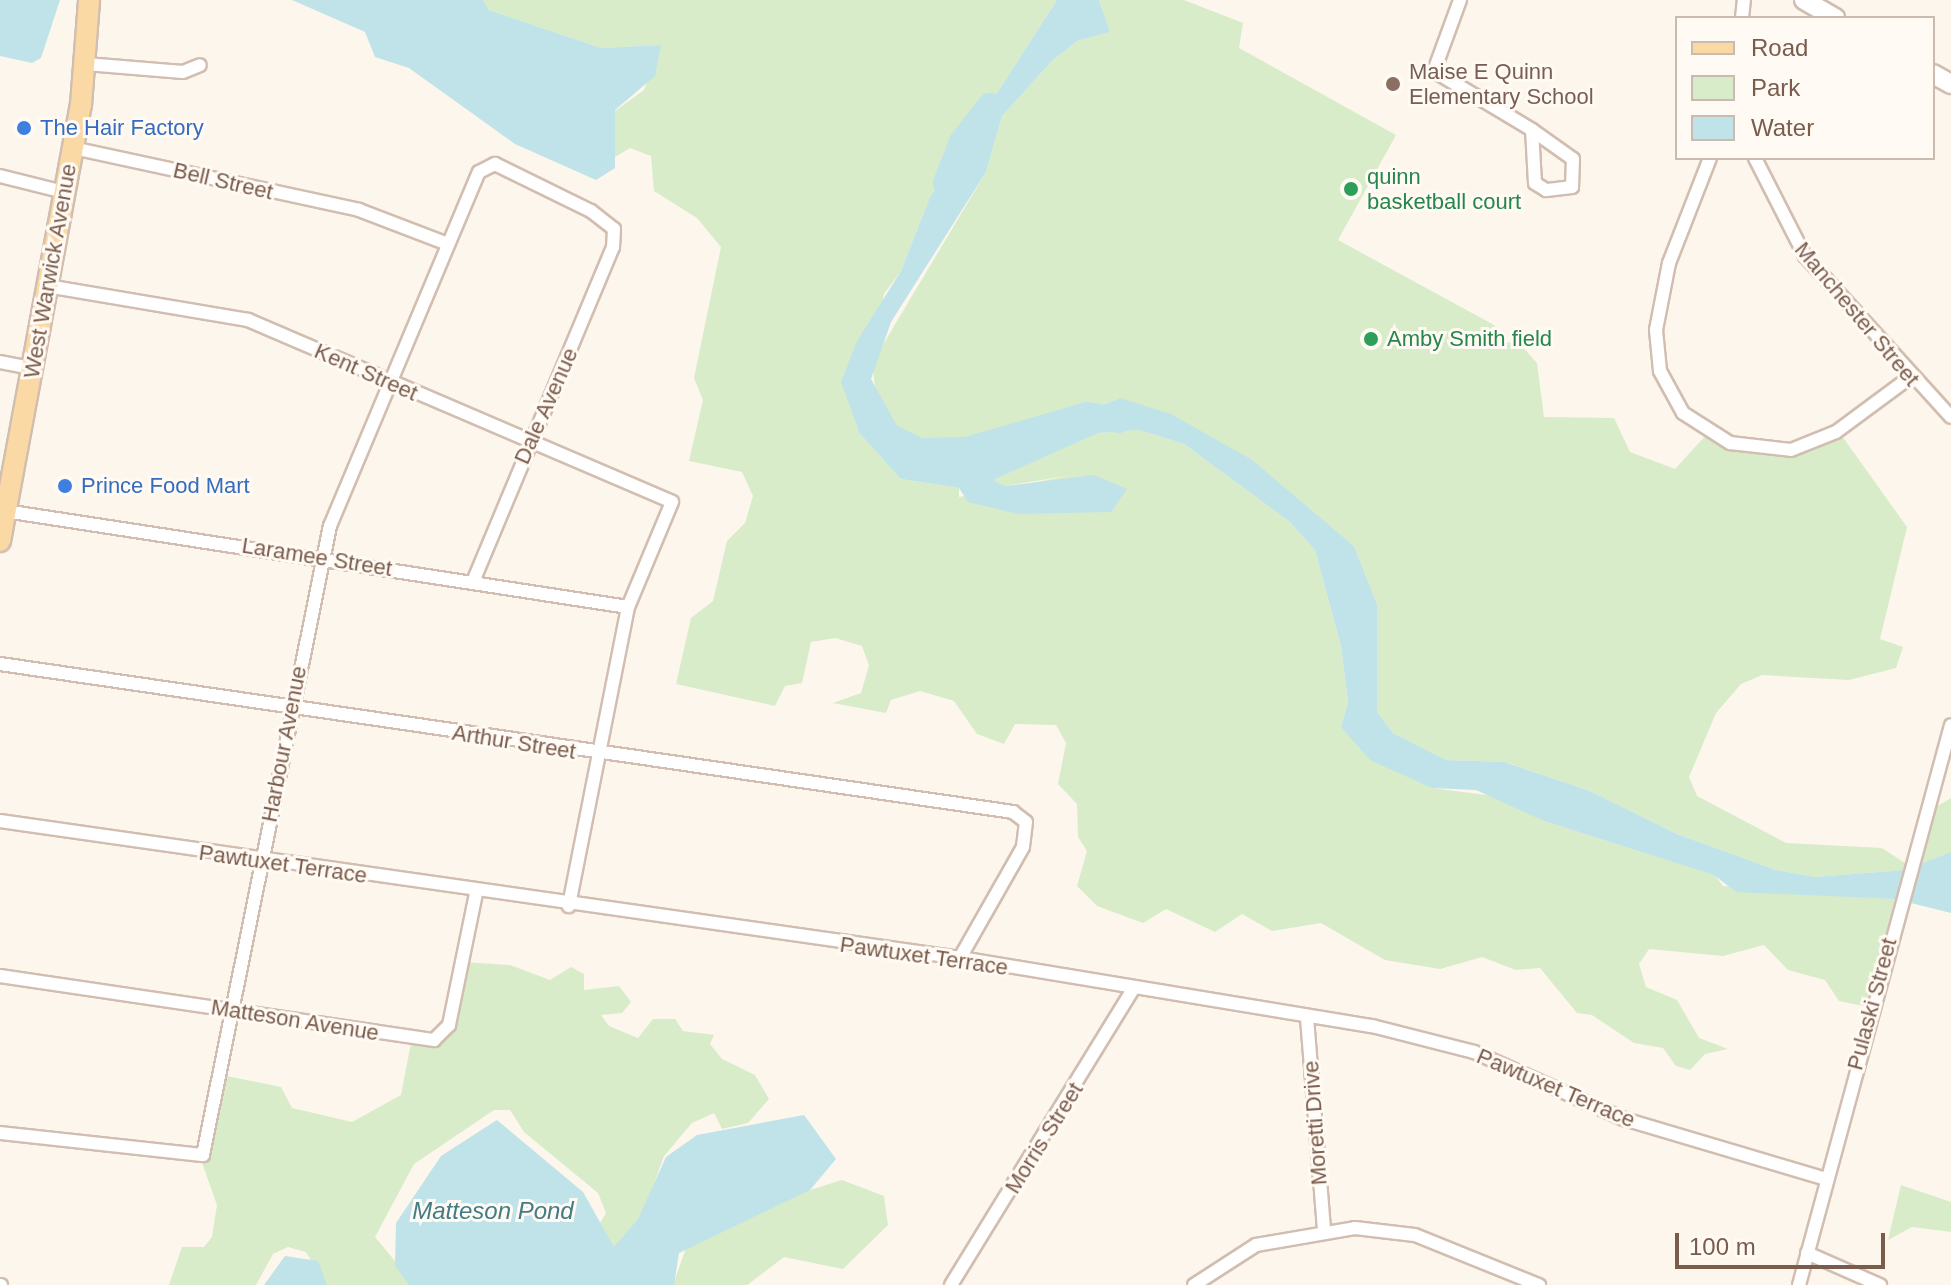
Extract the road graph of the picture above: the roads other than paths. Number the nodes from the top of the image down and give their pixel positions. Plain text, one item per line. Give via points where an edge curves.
1 (89, 0) edge
2 (1460, 0) edge
3 (1804, 0) edge
4 (1832, 16) edge
5 (86, 64) junction
6 (200, 65) dead end
7 (1532, 130) junction
8 (73, 148) junction
9 (1709, 160) edge
10 (1756, 160) edge
11 (0, 176) edge
12 (64, 192) junction
13 (614, 229) joint
14 (448, 244) junction
15 (47, 286) junction
16 (0, 362) edge
17 (32, 368) junction
18 (1909, 378) junction
19 (391, 384) junction
20 (1951, 417) edge
21 (528, 440) junction
22 (5, 499) edge
23 (0, 541) edge
24 (322, 559) junction
25 (473, 581) junction
26 (628, 607) junction
27 (0, 664) edge
28 (289, 710) junction
29 (1951, 725) edge
30 (599, 755) junction
31 (0, 821) edge
32 (263, 858) junction
33 (476, 893) junction
34 (569, 906) junction
35 (960, 958) junction
36 (0, 976) edge
37 (1133, 989) junction
38 (233, 1010) junction
39 (1307, 1018) junction
40 (0, 1133) edge
41 (1826, 1179) junction
42 (1324, 1229) junction
43 (1807, 1253) junction
44 (951, 1285) edge
45 (1194, 1285) edge
46 (1539, 1285) edge
47 (1799, 1285) edge
48 (1880, 1285) edge

1 - 5 main road, West Warwick Avenue
2 - 7 street via 1434,71
3 - 4 main road
5 - 6 street via 183,72
5 - 8 main road, West Warwick Avenue
7 - 7 street via 1573,159 1572,187 1546,190 1535,183
8 - 12 main road, West Warwick Avenue
8 - 14 street, Bell Street via 372,214
9 - 18 street via 1669,263 1655,349 1669,396 1713,436 1791,450 1836,432
10 - 18 street, Manchester Street via 1785,229
11 - 12 street
12 - 15 main road, West Warwick Avenue
13 - 14 street, Harbour Avenue via 495,164 479,172
13 - 21 street, Dale Avenue via 605,275
14 - 19 street, Harbour Avenue
15 - 17 main road, West Warwick Avenue
15 - 19 street, Kent Street via 248,320
16 - 17 street
17 - 22 main road, West Warwick Avenue
18 - 20 street, Manchester Street
19 - 21 street, Kent Street
19 - 24 street, Harbour Avenue via 340,497
21 - 25 street, Dale Avenue
21 - 26 street, Kent Street via 672,502
22 - 23 main road, West Warwick Avenue
22 - 24 street, Laramee Street
24 - 25 street, Laramee Street
24 - 28 street, Harbour Avenue
25 - 26 street, Laramee Street
26 - 30 street
27 - 28 street, Arthur Street
28 - 30 street, Arthur Street
28 - 32 street, Harbour Avenue
29 - 41 street, Pulaski Street via 1911,854
30 - 34 street
30 - 35 street, Arthur Street via 1013,812 1026,822 1023,847
31 - 32 street, Pawtuxet Terrace
32 - 33 street, Pawtuxet Terrace
32 - 38 street, Harbour Avenue
33 - 34 street, Pawtuxet Terrace
33 - 38 street, Matteson Avenue via 441,1038
34 - 35 street, Pawtuxet Terrace
35 - 37 street, Pawtuxet Terrace
36 - 38 street, Matteson Avenue
37 - 39 street, Pawtuxet Terrace
37 - 44 street, Morris Street
38 - 40 street, Harbour Avenue via 208,1144 198,1158
39 - 41 street, Pawtuxet Terrace via 1474,1052 1624,1119
39 - 42 street, Moretti Drive
41 - 43 street, Pulaski Street
42 - 45 street via 1256,1245
42 - 46 street via 1415,1235
43 - 47 street, Pulaski Street
43 - 48 street

